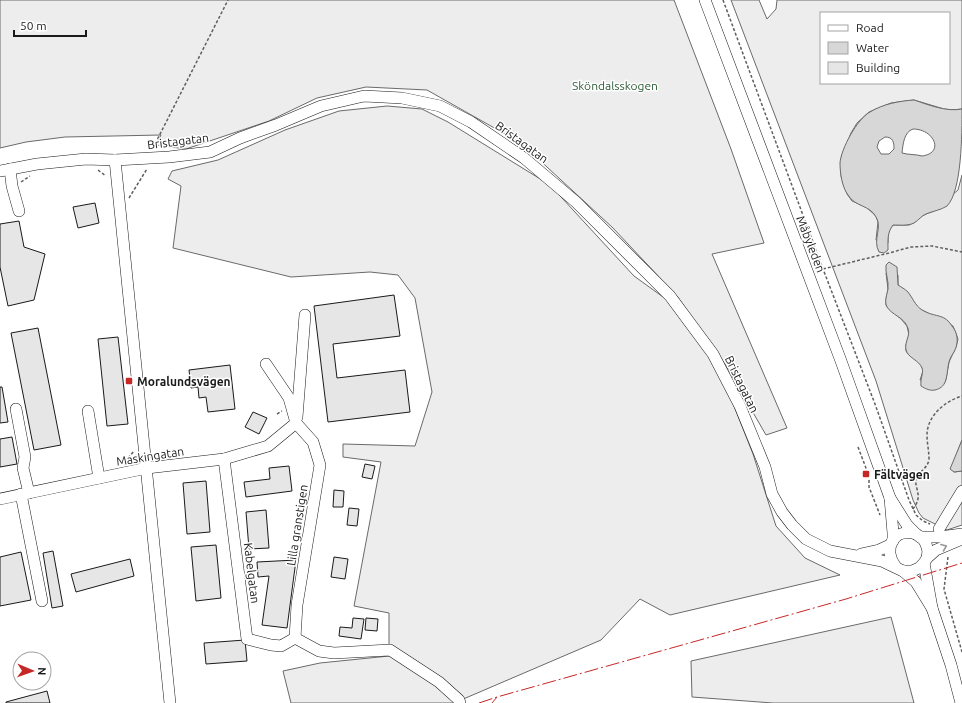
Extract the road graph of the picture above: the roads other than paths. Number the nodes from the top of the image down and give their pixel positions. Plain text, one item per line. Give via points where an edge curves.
1 (705, 0) edge
2 (115, 160) junction
3 (5, 170) edge
4 (19, 211) dead end
5 (306, 315) dead end
6 (266, 364) dead end
7 (16, 409) dead end
8 (88, 411) dead end
9 (296, 423) junction
10 (224, 460) junction
11 (147, 468) junction
12 (99, 478) junction
13 (962, 491) edge
14 (25, 494) junction
15 (890, 498) junction
16 (0, 499) edge
17 (938, 529) dead end
18 (962, 534) edge
19 (918, 536) junction
20 (962, 538) edge
21 (891, 543) junction
22 (851, 555) junction
23 (926, 560) junction
24 (899, 569) junction
25 (42, 601) dead end
26 (932, 608) junction
27 (295, 638) junction
28 (170, 703) edge
29 (460, 703) edge
30 (961, 703) edge

1 - 15 street, Måbyleden
2 - 3 street, Bristagatan via 86,158
2 - 11 street
2 - 22 street, Bristagatan via 210,152 321,106 364,96 402,98 440,106 471,122 524,158 576,202 670,296 713,354 740,406 772,494 782,512 806,539 830,551
3 - 4 street via 12,184
5 - 9 street
6 - 9 street via 289,398
7 - 14 street via 25,457
8 - 12 street
9 - 10 street, Maskingatan via 268,446
9 - 27 street, Lilla granstigen via 313,442 320,465 297,605
10 - 11 street, Maskingatan
10 - 27 street, Kabelgatan via 247,639 280,646
11 - 12 street, Maskingatan
11 - 28 street
12 - 14 street, Maskingatan
13 - 17 street
14 - 16 street, Maskingatan
14 - 25 street
15 - 19 street, Måbyleden via 907,525
15 - 21 street, Måbyleden via 893,533
18 - 19 street
19 - 21 street via 906,533
19 - 23 street, Måbyleden via 926,544
23 -> 20 street via 936,550
21 - 22 street, Bristagatan via 869,553
21 - 24 street, Måbyleden via 891,561
22 - 24 street, Bristagatan via 882,561
23 - 24 street via 912,571
23 - 26 street, Måbyleden
24 - 26 street, Måbyleden via 916,582
26 - 30 street, Måbyleden
27 - 29 street via 319,651 334,653 390,650 439,682

